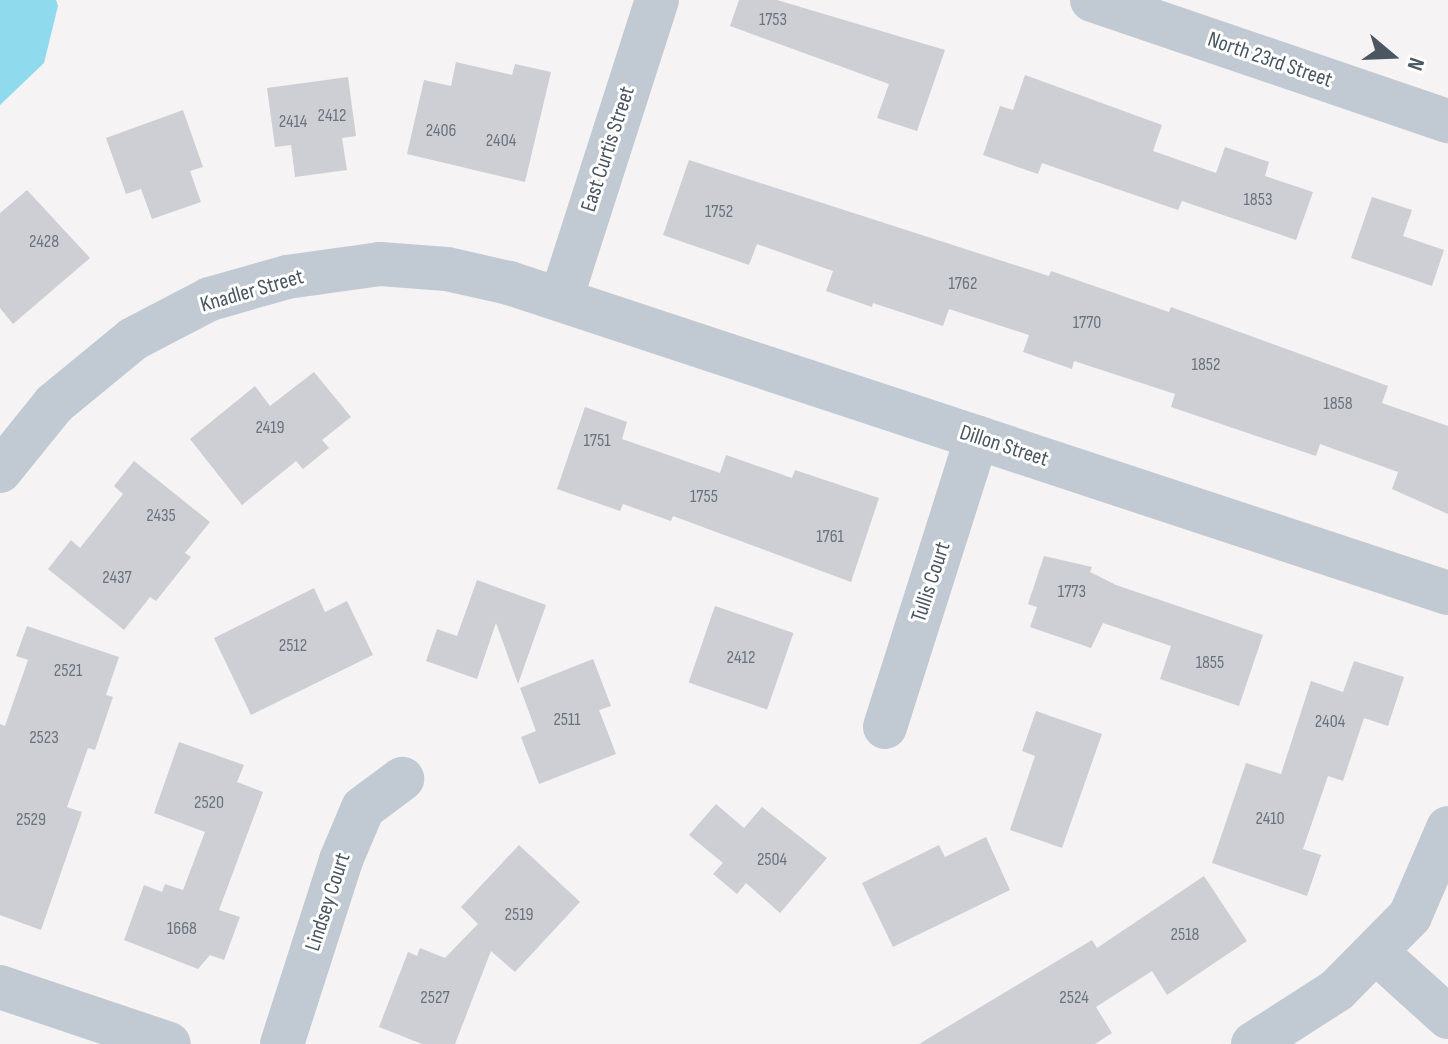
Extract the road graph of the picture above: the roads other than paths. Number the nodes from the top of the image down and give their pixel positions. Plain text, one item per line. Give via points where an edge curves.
1 (657, 0) edge
2 (1092, 0) edge
3 (1448, 121) edge
4 (561, 299) junction
5 (977, 437) junction
6 (0, 471) edge
7 (1448, 593) edge
8 (885, 727) dead end
9 (402, 779) dead end
10 (1448, 828) edge
11 (1376, 952) junction
12 (0, 987) edge
13 (1448, 1017) edge
14 (169, 1044) edge
15 (282, 1044) edge
16 (1253, 1044) edge

1 - 4 street, East Curtis Street
2 - 3 street, North 23rd Street
4 - 5 street, Dillon Street
4 - 6 street, Knadler Street via 447,269 380,264 287,277 210,299 133,339 54,404
5 - 7 street, Dillon Street
5 - 8 street, Tullis Court
9 - 15 street, Lindsey Court via 363,808
10 - 11 street via 1410,916
11 - 13 street
11 - 16 street via 1337,990
12 - 14 street

